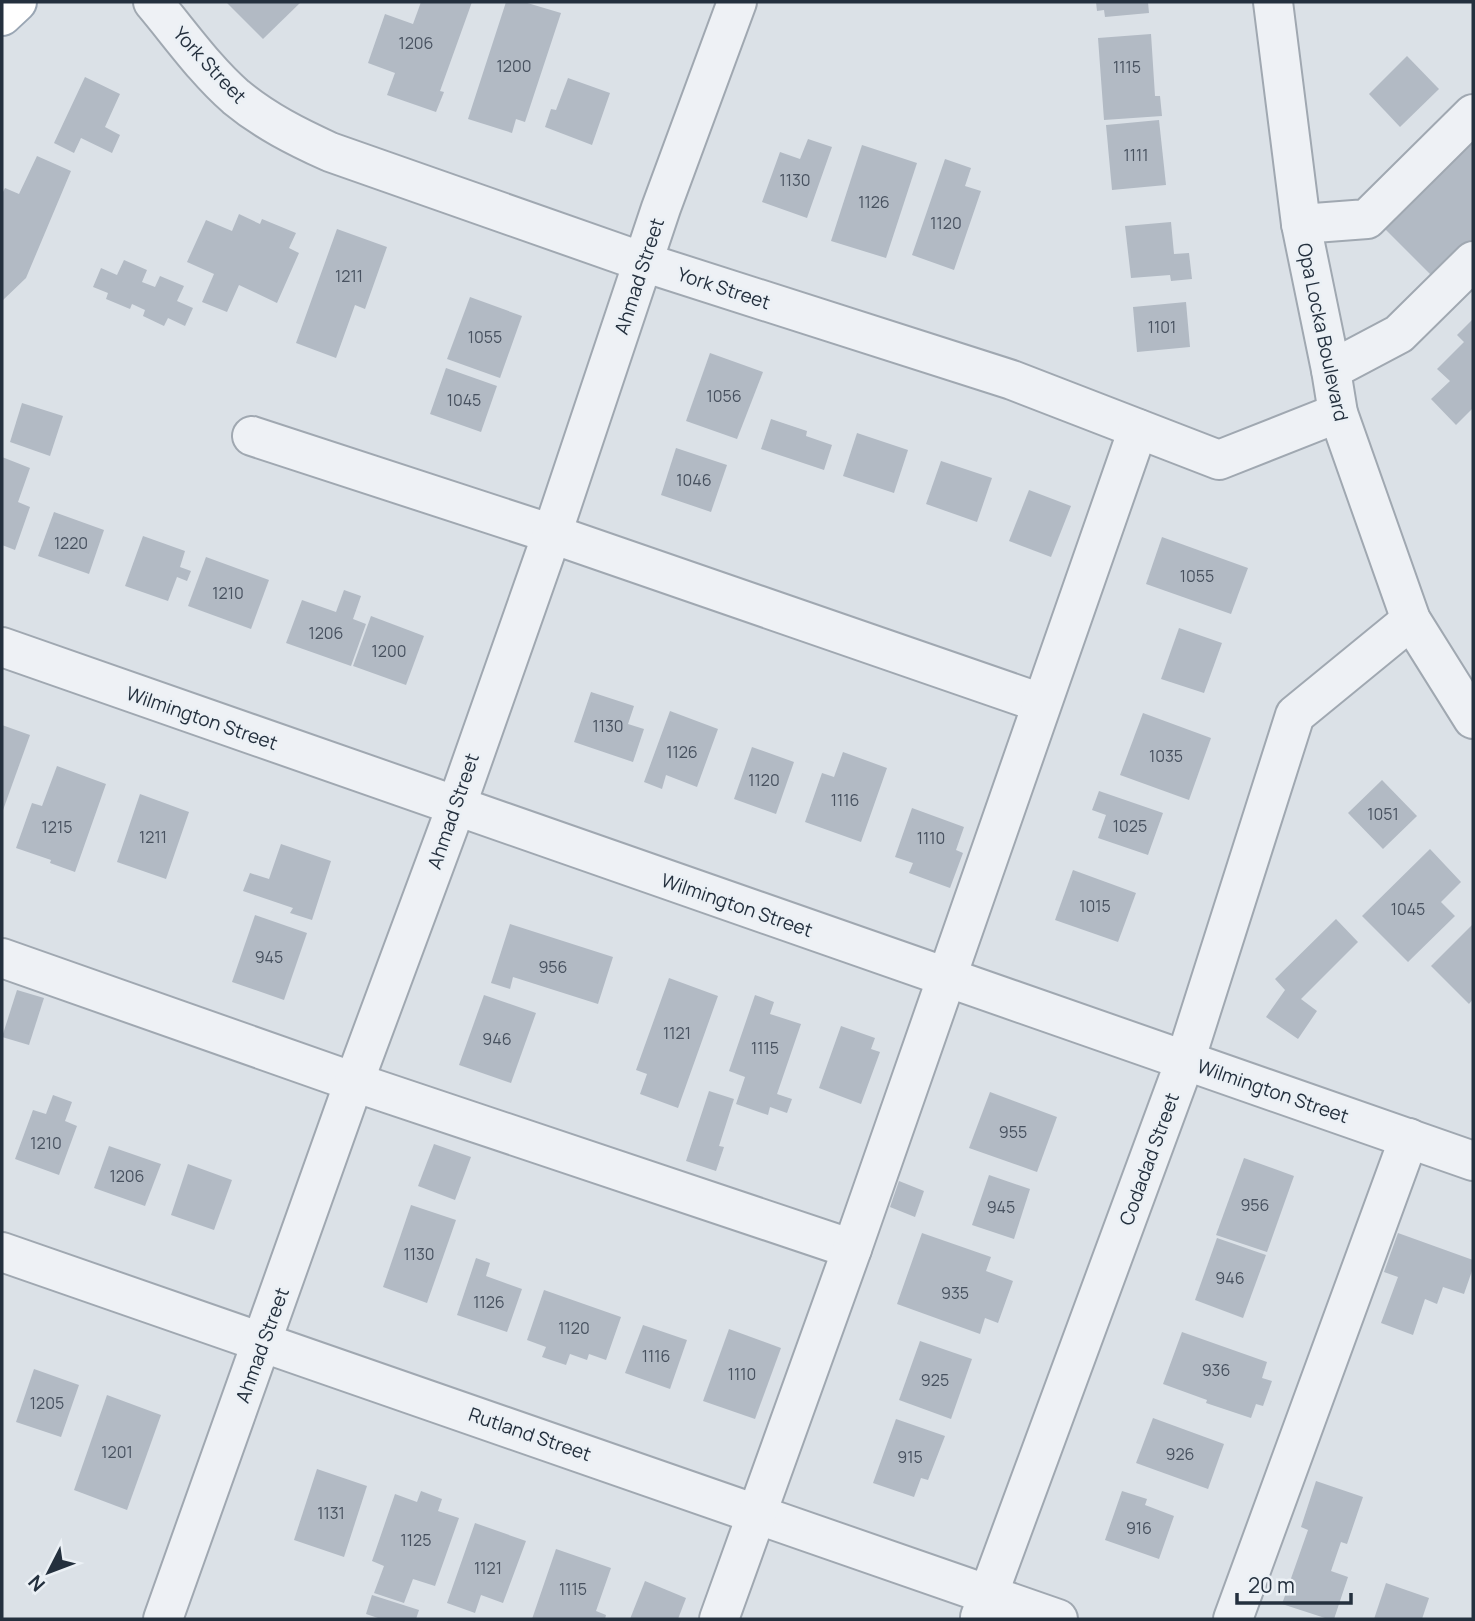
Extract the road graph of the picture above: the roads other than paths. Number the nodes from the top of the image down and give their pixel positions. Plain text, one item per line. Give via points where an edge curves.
1 (17, 2) edge
2 (153, 2) edge
3 (737, 2) edge
4 (1273, 2) edge
5 (2, 16) edge
6 (1473, 114) edge
7 (1301, 224) junction
8 (1473, 261) edge
9 (643, 262) junction
10 (1331, 370) junction
11 (1338, 413) junction
12 (1138, 429) junction
13 (252, 436) dead end
14 (552, 534) junction
15 (1411, 620) junction
16 (2, 647) edge
17 (1041, 704) junction
18 (1473, 719) edge
19 (456, 807) junction
20 (2, 958) edge
21 (946, 977) junction
22 (1185, 1061) junction
23 (354, 1082) junction
24 (1409, 1138) junction
25 (1473, 1161) edge
26 (852, 1249) junction
27 (2, 1252) edge
28 (263, 1341) junction
29 (757, 1514) junction
30 (983, 1607) edge
31 (163, 1619) edge
32 (719, 1619) edge
33 (1058, 1619) edge
34 (1233, 1619) edge

1 - 5 main road
2 - 9 street, York Street via 215,76 289,134
3 - 9 street, Ahmad Street
4 - 7 street, Opa Locka Boulevard
6 - 7 street via 1367,219
7 - 10 street, Opa Locka Boulevard
8 - 10 street via 1399,334
9 - 12 street, York Street via 1012,380
9 - 14 street, Ahmad Street
10 - 11 street, Opa Locka Boulevard
11 - 12 street, York Street via 1219,460
11 - 15 street, Opa Locka Boulevard
12 - 17 street
13 - 14 street
14 - 17 street
14 - 19 street, Ahmad Street
15 - 18 street, Opa Locka Boulevard
15 - 22 street, Codadad Street via 1295,715
16 - 19 street, Wilmington Street
17 - 21 street
19 - 21 street, Wilmington Street
19 - 23 street, Ahmad Street
20 - 23 street
21 - 22 street, Wilmington Street
21 - 26 street
22 - 24 street, Wilmington Street
22 - 30 street, Codadad Street
23 - 26 street
23 - 28 street, Ahmad Street
24 - 25 street, Wilmington Street
24 - 34 street
26 - 29 street
27 - 28 street, Rutland Street
28 - 29 street, Rutland Street
28 - 31 street, Ahmad Street
29 - 30 street, Rutland Street
29 - 32 street
30 - 33 street, Rutland Street

